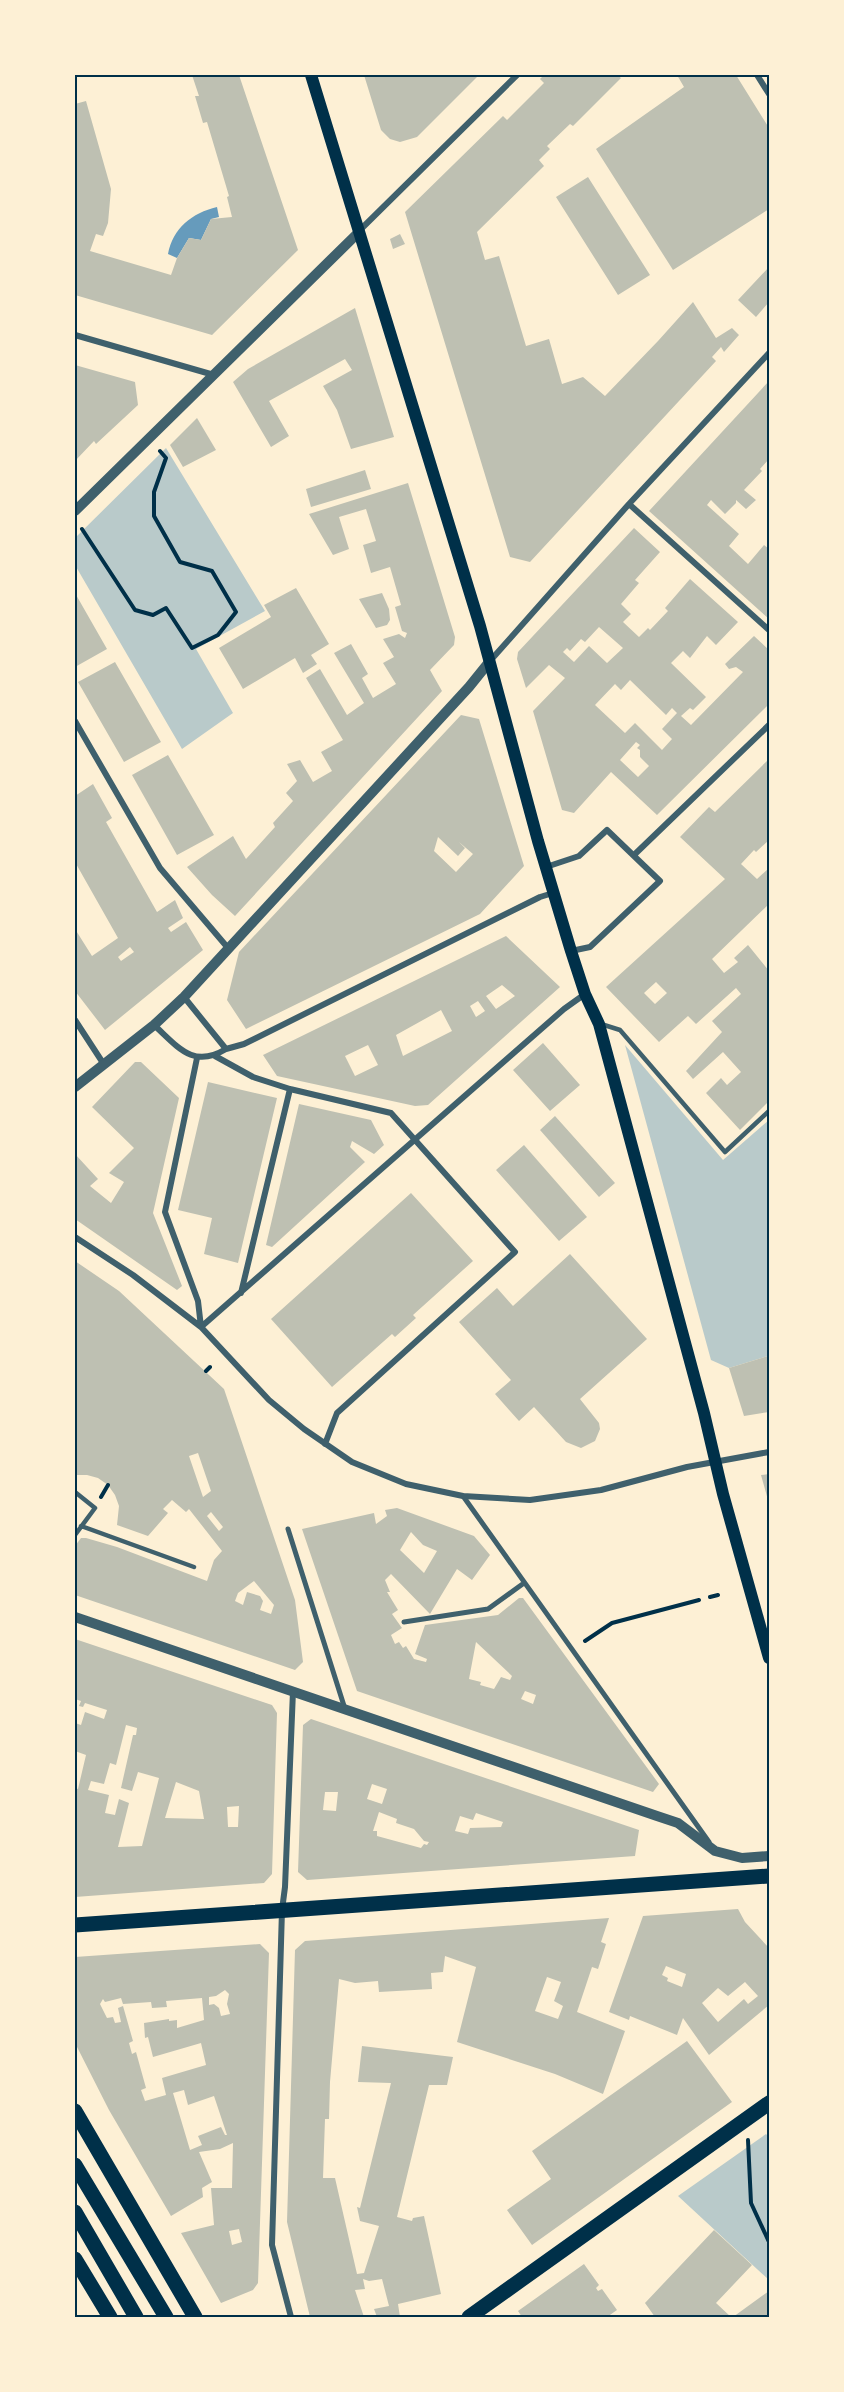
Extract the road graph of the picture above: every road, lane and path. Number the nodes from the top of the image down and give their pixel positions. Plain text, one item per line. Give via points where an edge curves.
1 (311, 75) edge
2 (517, 75) edge
3 (757, 75) edge
4 (769, 94) edge
5 (359, 232) junction
6 (75, 335) edge
7 (769, 353) edge
8 (215, 375) junction
9 (160, 451) dead end
10 (629, 504) junction
11 (75, 511) edge
12 (82, 530) dead end
13 (769, 630) edge
14 (490, 661) junction
15 (75, 721) edge
16 (769, 725) edge
17 (634, 855) junction
18 (546, 867) junction
19 (554, 893) junction
20 (228, 948) junction
21 (571, 951) junction
22 (585, 994) junction
23 (184, 997) junction
24 (75, 1020) edge
25 (599, 1024) junction
26 (154, 1025) junction
27 (226, 1049) junction
28 (215, 1056) junction
29 (197, 1058) junction
30 (103, 1063) junction
31 (75, 1087) edge
32 (290, 1089) junction
33 (769, 1111) edge
34 (414, 1140) junction
35 (75, 1237) edge
36 (241, 1293) junction
37 (201, 1327) junction
38 (210, 1366) dead end
39 (206, 1371) dead end
40 (325, 1444) junction
41 (769, 1452) edge
42 (715, 1461) junction
43 (75, 1492) edge
44 (463, 1497) junction
45 (81, 1526) junction
46 (288, 1529) dead end
47 (75, 1535) edge
48 (194, 1567) dead end
49 (524, 1583) junction
50 (718, 1595) dead end
51 (710, 1597) dead end
52 (699, 1600) dead end
53 (75, 1617) edge
54 (404, 1622) dead end
55 (571, 1649) junction
56 (769, 1658) edge
57 (293, 1691) junction
58 (345, 1709) junction
59 (715, 1851) junction
60 (769, 1856) edge
61 (769, 1876) edge
62 (282, 1910) junction
63 (75, 1926) edge
64 (769, 2103) edge
65 (75, 2111) edge
66 (748, 2136) dead end
67 (75, 2165) edge
68 (75, 2212) edge
69 (769, 2242) edge
70 (75, 2259) edge
71 (110, 2317) edge
72 (136, 2317) edge
73 (165, 2317) edge
74 (195, 2317) edge
75 (291, 2317) edge
76 (469, 2317) edge

1 - 5 main road
2 - 5 street
3 - 4 street
5 - 8 street
5 - 14 main road
6 - 8 street
7 - 10 street
8 - 11 street
9 - 12 path via 166,458 154,492 154,516 180,562 212,571 236,612 218,635 192,648 166,608 153,615 135,610
10 - 13 street
10 - 14 street
14 - 18 main road
14 - 20 street
15 - 20 street via 160,868
16 - 17 street
17 - 18 street via 607,830 579,856
17 - 21 street via 660,881 590,947
18 - 19 main road
19 - 21 main road
19 - 27 street via 244,1044
20 - 23 street
21 - 22 main road
22 - 25 main road
22 - 34 street
23 - 26 street
23 - 27 street
24 - 30 street
25 - 33 lane via 620,1030 724,1152
25 - 42 main road
26 - 29 street
26 - 30 street
27 - 28 street
28 - 29 street
28 - 32 street via 253,1077
29 - 37 street via 165,1212 198,1301
30 - 31 street
32 - 34 street via 391,1113
32 - 36 street
34 - 36 street
34 - 40 street via 515,1252 336,1413
35 - 37 street
36 - 37 street
37 - 40 street via 269,1400
38 - 39 path
40 - 44 street via 352,1462 406,1484
41 - 42 street
42 - 44 street via 601,1490 554,1497
42 - 56 main road
43 - 45 lane via 94,1508
44 - 49 street
45 - 47 lane
45 - 48 lane
46 - 58 street
49 - 54 street via 488,1609
49 - 55 street
50 - 51 path
52 - 55 path via 612,1623
53 - 57 street
55 - 59 street
57 - 58 street
57 - 62 street
58 - 59 street via 678,1823
59 - 60 street via 742,1858
61 - 62 main road
62 - 63 main road
62 - 75 street via 272,2245
64 - 76 main road
65 - 74 main road
66 - 69 path via 752,2203
67 - 73 main road
68 - 72 main road
70 - 71 main road

